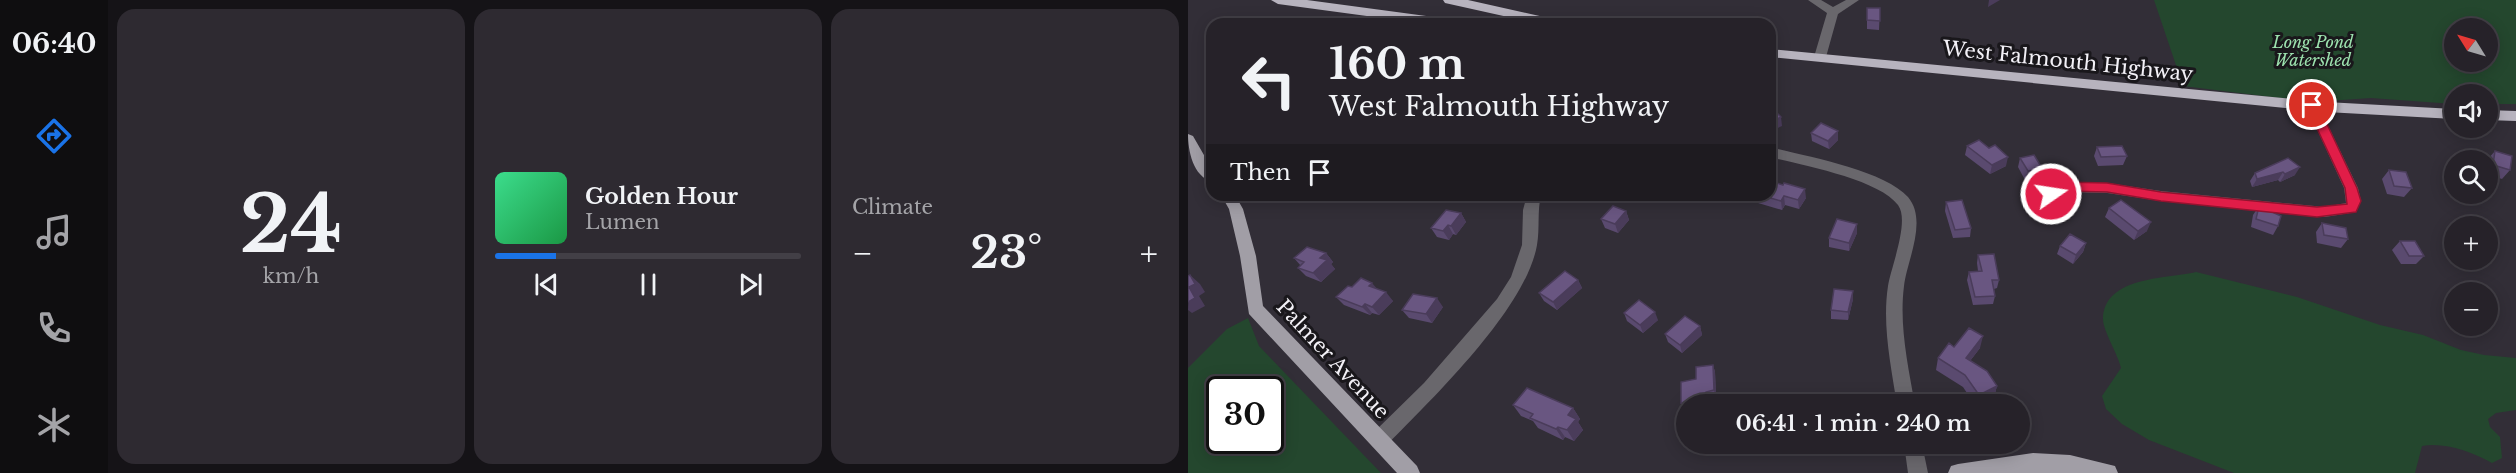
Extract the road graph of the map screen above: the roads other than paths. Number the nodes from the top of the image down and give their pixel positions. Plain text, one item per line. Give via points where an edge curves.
1 (1278, 0) edge
2 (1450, 0) edge
3 (1813, 0) edge
4 (1854, 0) edge
5 (1833, 12) junction
6 (1412, 18) edge
7 (1530, 18) edge
8 (1776, 53) edge
9 (1820, 57) junction
10 (2312, 105) junction
11 (2444, 113) edge
12 (2498, 115) edge
13 (2516, 116) edge
14 (1188, 140) edge
15 (1776, 154) edge
16 (1206, 171) edge
17 (1231, 201) edge
18 (1532, 201) edge
19 (2050, 220) dead end
20 (1904, 394) edge
21 (1379, 440) junction
22 (1915, 454) edge
23 (1410, 473) edge
24 (1918, 473) edge
25 (1958, 473) edge
26 (2108, 473) edge

1 - 6 highway
2 - 7 highway
3 - 5 street
4 - 5 street
5 - 9 street
8 - 9 highway, West Falmouth Highway
9 - 10 highway, West Falmouth Highway
10 - 11 highway, West Falmouth Highway
10 - 19 street via 2351,188 2355,201 2351,208 2325,212 2107,188 2062,187 2051,194
12 - 13 highway
14 - 16 main road
15 - 20 street via 1840,171 1883,187 1904,201 1907,235 1896,286 1896,333
17 - 21 main road, Palmer Avenue via 1246,247 1256,309
18 - 21 street via 1530,245 1518,279 1503,304 1430,389
21 - 23 main road, Palmer Avenue
22 - 24 street
25 - 26 main road via 2019,462 2051,461

